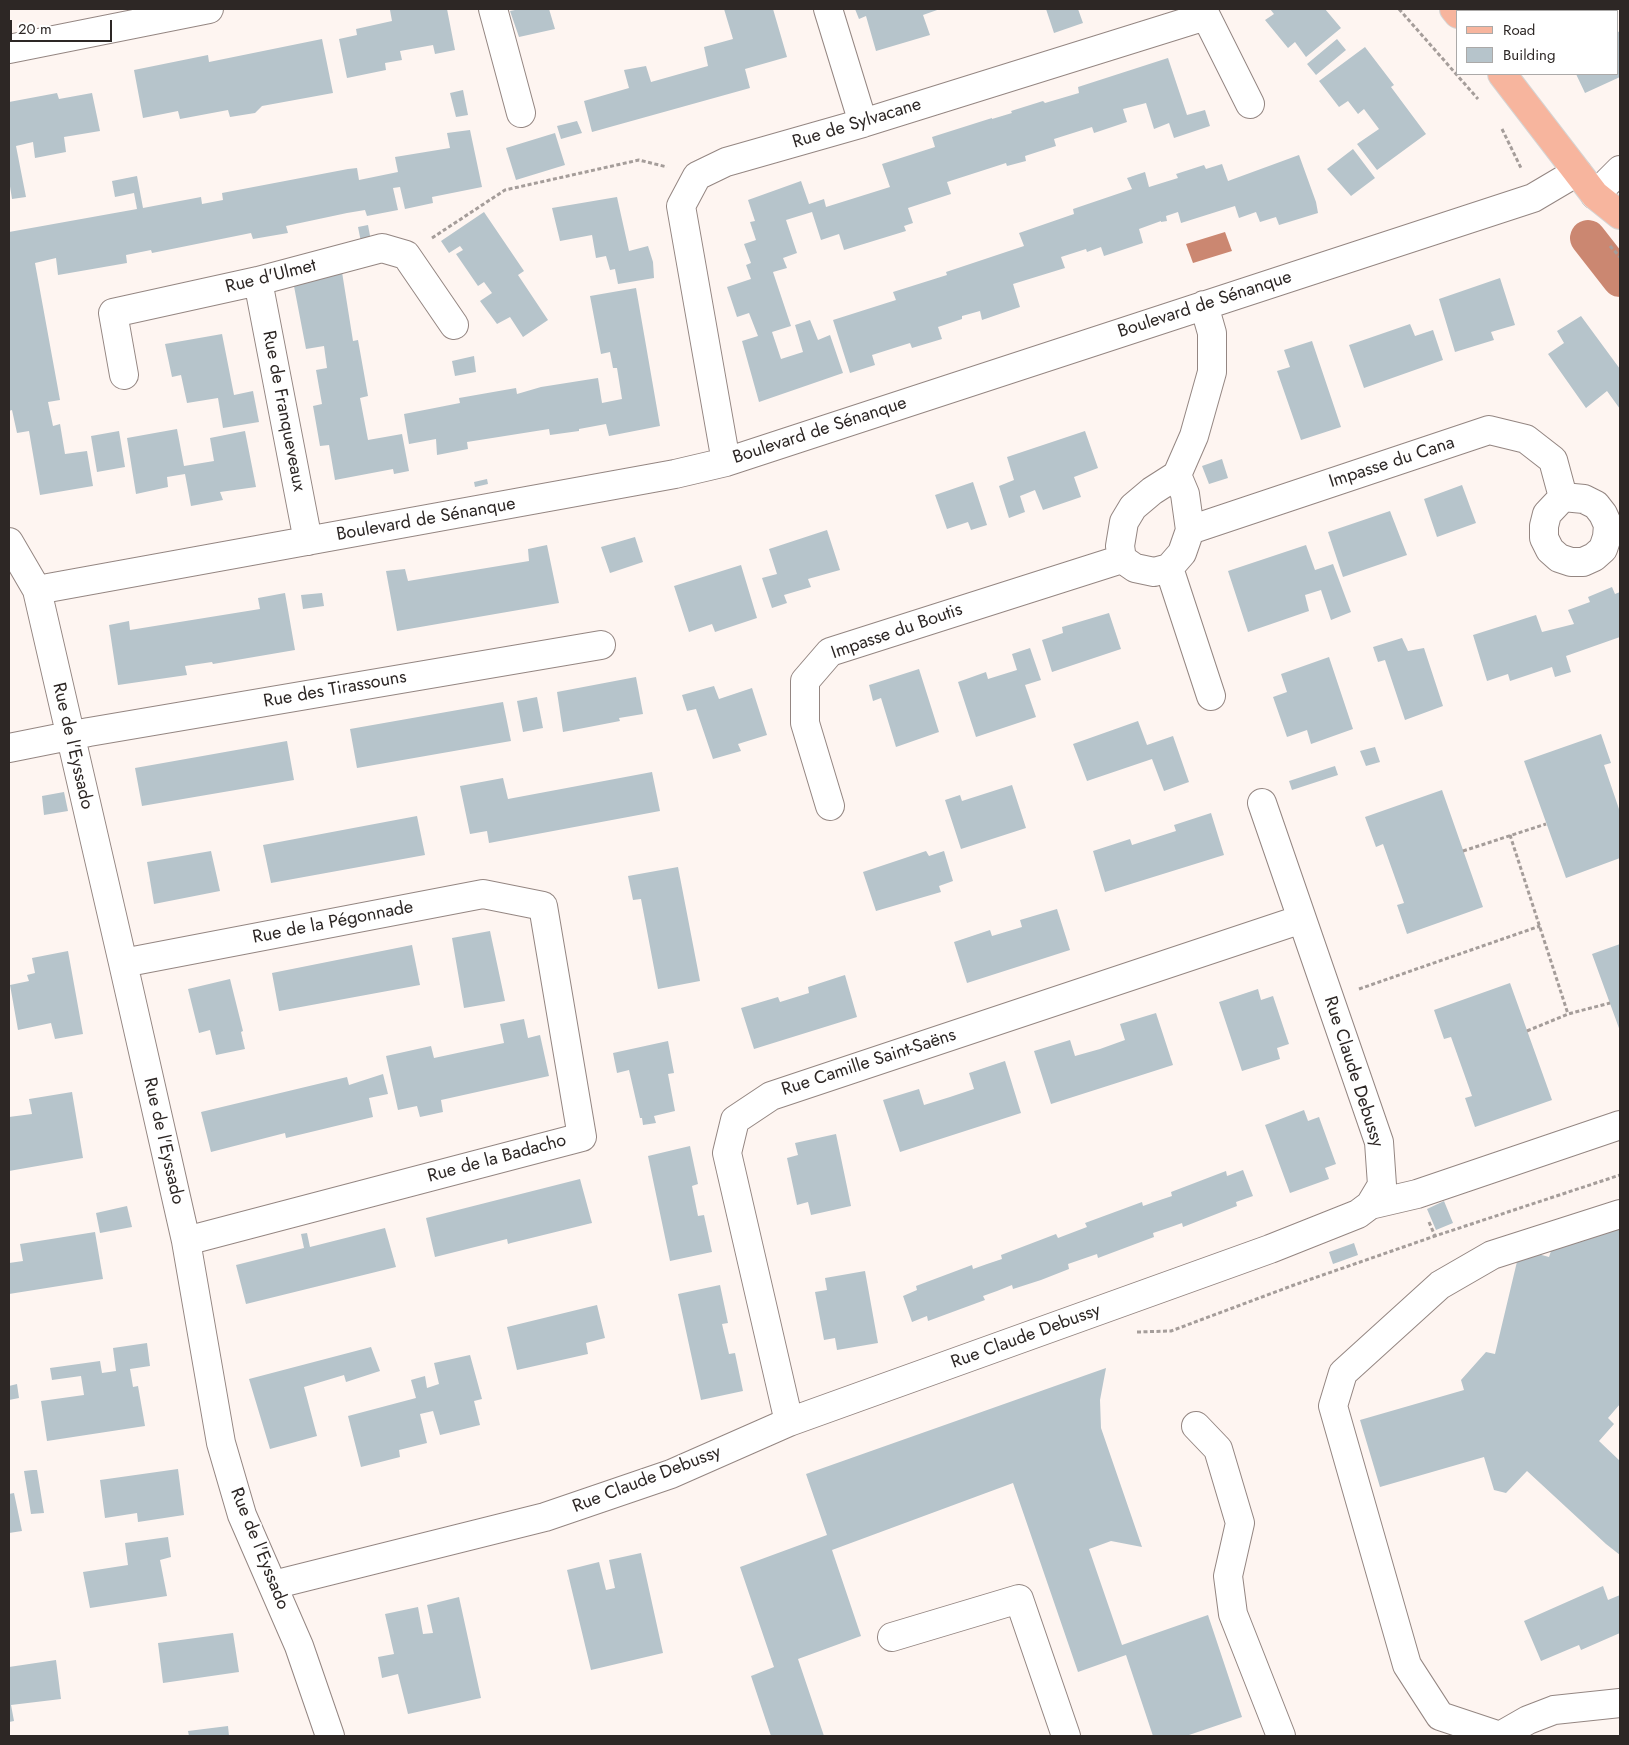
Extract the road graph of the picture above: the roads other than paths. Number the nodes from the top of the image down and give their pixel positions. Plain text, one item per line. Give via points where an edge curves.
1 (209, 9) edge
2 (493, 9) edge
3 (828, 9) edge
4 (144, 15) edge
5 (9, 49) edge
6 (1503, 75) edge
7 (1250, 104) dead end
8 (521, 113) dead end
9 (863, 123) junction
10 (1620, 170) edge
11 (1577, 172) junction
12 (1595, 195) junction
13 (1620, 215) edge
14 (258, 281) junction
15 (1204, 305) junction
16 (454, 325) dead end
17 (124, 375) dead end
18 (726, 462) junction
19 (1177, 475) junction
20 (1563, 497) dead end
21 (1190, 530) junction
22 (308, 541) junction
23 (9, 542) edge
24 (1122, 559) junction
25 (1168, 568) junction
26 (36, 590) junction
27 (601, 645) dead end
28 (1211, 696) dead end
29 (69, 736) junction
30 (9, 748) edge
31 (1262, 803) dead end
32 (830, 806) dead end
33 (543, 906) joint
34 (1302, 919) junction
35 (123, 963) junction
36 (1620, 1125) edge
37 (1370, 1205) junction
38 (1620, 1214) edge
39 (186, 1241) junction
40 (789, 1422) junction
41 (1196, 1426) dead end
42 (273, 1585) junction
43 (892, 1637) dead end
44 (1620, 1703) edge
45 (330, 1736) edge
46 (1066, 1736) edge
47 (1281, 1736) edge
48 (1500, 1736) edge

1 - 4 street
2 - 8 street
3 - 9 street
4 - 5 street
6 - 11 main road
7 - 9 street, Rue de Sylvacane via 1206,16
9 - 18 street, Rue de Sylvacane via 726,162 698,176 681,206
10 - 12 street
11 - 12 main road
11 - 15 street, Boulevard de Sénanque via 1533,198
12 - 13 main road
14 - 16 street, Rue d'Ulmet via 382,248 406,255
14 - 17 street, Rue d'Ulmet via 113,313
14 - 22 street, Rue de Franqueveaux
15 - 18 street, Boulevard de Sénanque
15 - 19 street via 1212,333 1212,372 1194,436
18 - 22 street, Boulevard de Sénanque via 666,476
19 - 21 street via 1185,494
19 - 24 street via 1133,507 1124,522 1120,546
20 - 21 street, Impasse du Cana via 1553,460 1526,439 1489,430
21 - 25 street via 1182,553
22 - 26 street, Boulevard de Sénanque
23 - 26 street, Rue de l'Eyssado
24 - 25 street via 1135,568 1154,572
24 - 32 street, Impasse du Boutis via 830,652 805,681 806,723
25 - 28 street
26 - 29 street, Rue de l'Eyssado
27 - 29 street, Rue des Tirassouns
29 - 30 street, Rue des Tirassouns
29 - 35 street, Rue de l'Eyssado
31 - 34 street, Rue Claude Debussy
33 - 35 street, Rue de la Pégonnade via 483,894
33 - 39 street, Rue de la Badacho via 582,1137
34 - 37 street, Rue Claude Debussy via 1379,1142 1382,1185
34 - 40 street, Rue Camille Saint-Saëns via 771,1096 735,1120 727,1153
35 - 39 street, Rue de l'Eyssado
36 - 37 street via 1417,1194
37 - 40 street, Rue Claude Debussy via 1358,1214 1270,1249
38 - 48 street via 1492,1255 1440,1286 1343,1373 1333,1406 1407,1665 1440,1716
39 - 42 street, Rue de l'Eyssado via 221,1443 242,1516
40 - 42 street, Rue Claude Debussy via 671,1474 545,1517
41 - 47 street via 1218,1449 1240,1524 1228,1576 1233,1614
42 - 45 street, Rue de l'Eyssado via 299,1646
43 - 46 street via 1019,1599
44 - 48 street via 1554,1710

